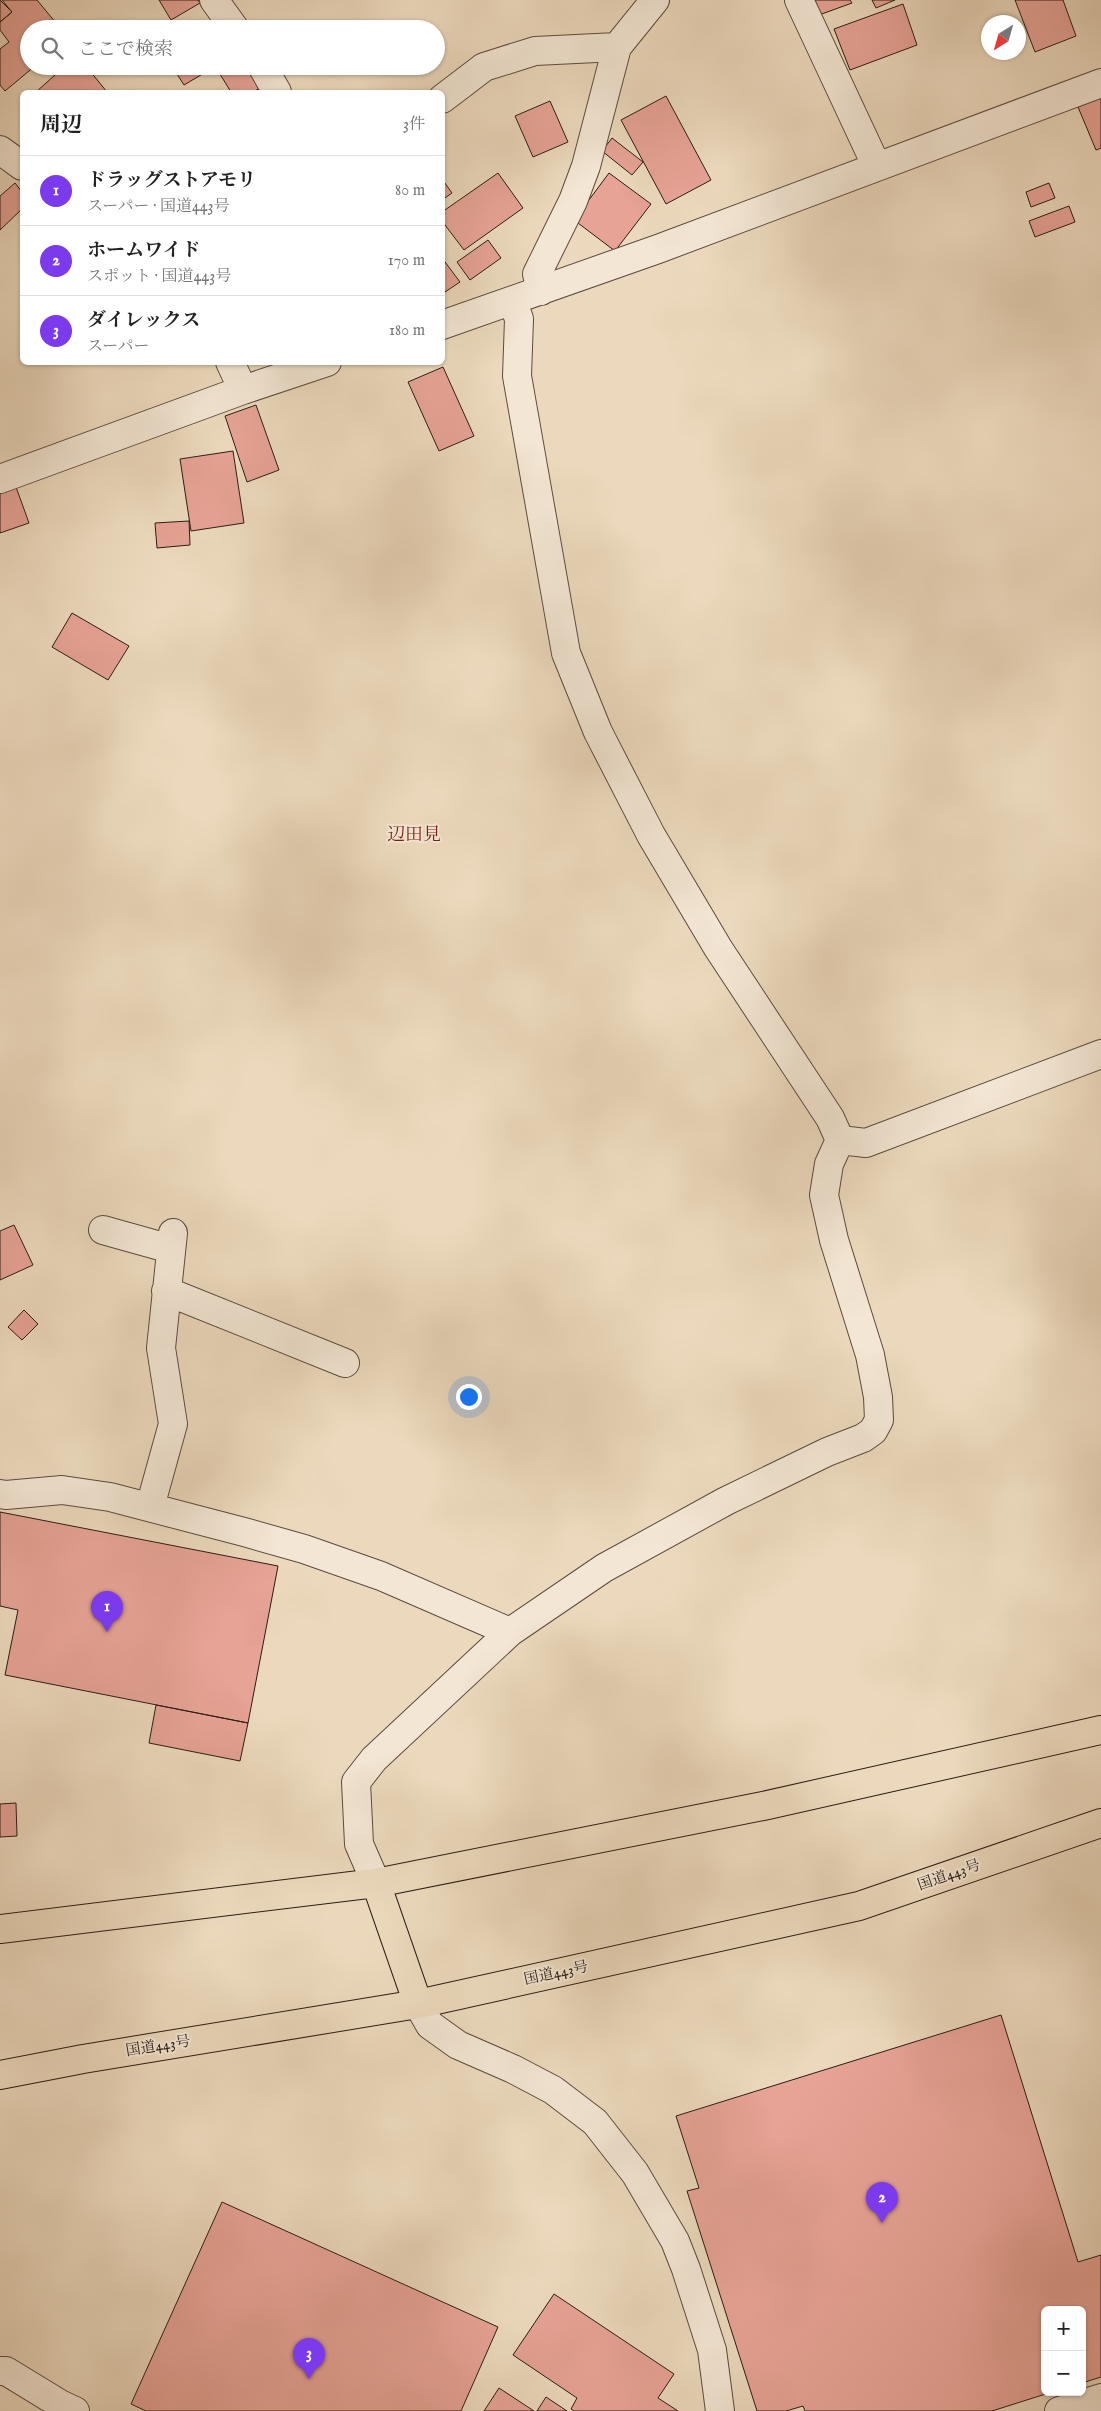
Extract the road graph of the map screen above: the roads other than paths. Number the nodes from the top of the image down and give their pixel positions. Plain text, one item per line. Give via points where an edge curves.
1 (214, 0) edge
2 (655, 0) edge
3 (799, 0) edge
4 (228, 20) edge
5 (617, 47) junction
6 (267, 75) edge
7 (1101, 83) edge
8 (276, 90) edge
9 (445, 97) edge
10 (0, 150) edge
11 (20, 165) edge
12 (877, 167) junction
13 (541, 291) junction
14 (513, 302) junction
15 (445, 324) edge
16 (231, 365) edge
17 (318, 365) edge
18 (243, 390) junction
19 (0, 479) edge
20 (1101, 1054) edge
21 (840, 1140) junction
22 (103, 1230) dead end
23 (166, 1291) junction
24 (345, 1362) dead end
25 (0, 1494) edge
26 (150, 1507) junction
27 (510, 1632) junction
28 (1101, 1730) edge
29 (1101, 1823) edge
30 (376, 1883) junction
31 (0, 1929) edge
32 (418, 2004) junction
33 (0, 2075) edge
34 (0, 2372) edge
35 (1101, 2398) edge
36 (75, 2411) edge
37 (720, 2411) edge
38 (1059, 2411) edge

1 - 4 street
2 - 5 street
3 - 12 street
5 - 9 street via 535,51 484,67
5 - 13 street via 586,166 538,274
6 - 8 street
7 - 12 street
10 - 11 street
12 - 13 street
13 - 14 street
14 - 15 street
14 - 21 street via 519,318 517,376 566,653 598,732 651,836 718,948 830,1118
16 - 18 street
17 - 18 street
18 - 19 street
20 - 21 street via 866,1143
21 - 27 street via 829,1164 824,1195 834,1240 870,1355 879,1412 873,1431 700,1515 604,1568
22 - 23 street via 172,1241
23 - 24 street
23 - 26 street via 160,1348 173,1424
25 - 26 street via 62,1490
26 - 27 street via 304,1549 381,1576
27 - 30 street via 374,1759 356,1782 359,1844
28 - 30 highway via 763,1806
29 - 32 highway, 国道443号 via 859,1906
30 - 31 highway
30 - 32 highway
32 - 33 highway, 国道443号 via 83,2058
32 - 37 street via 430,2026 458,2045 513,2068 553,2090 595,2122 635,2173 675,2241 686,2269 712,2350
34 - 36 street via 6,2372
35 - 38 street

